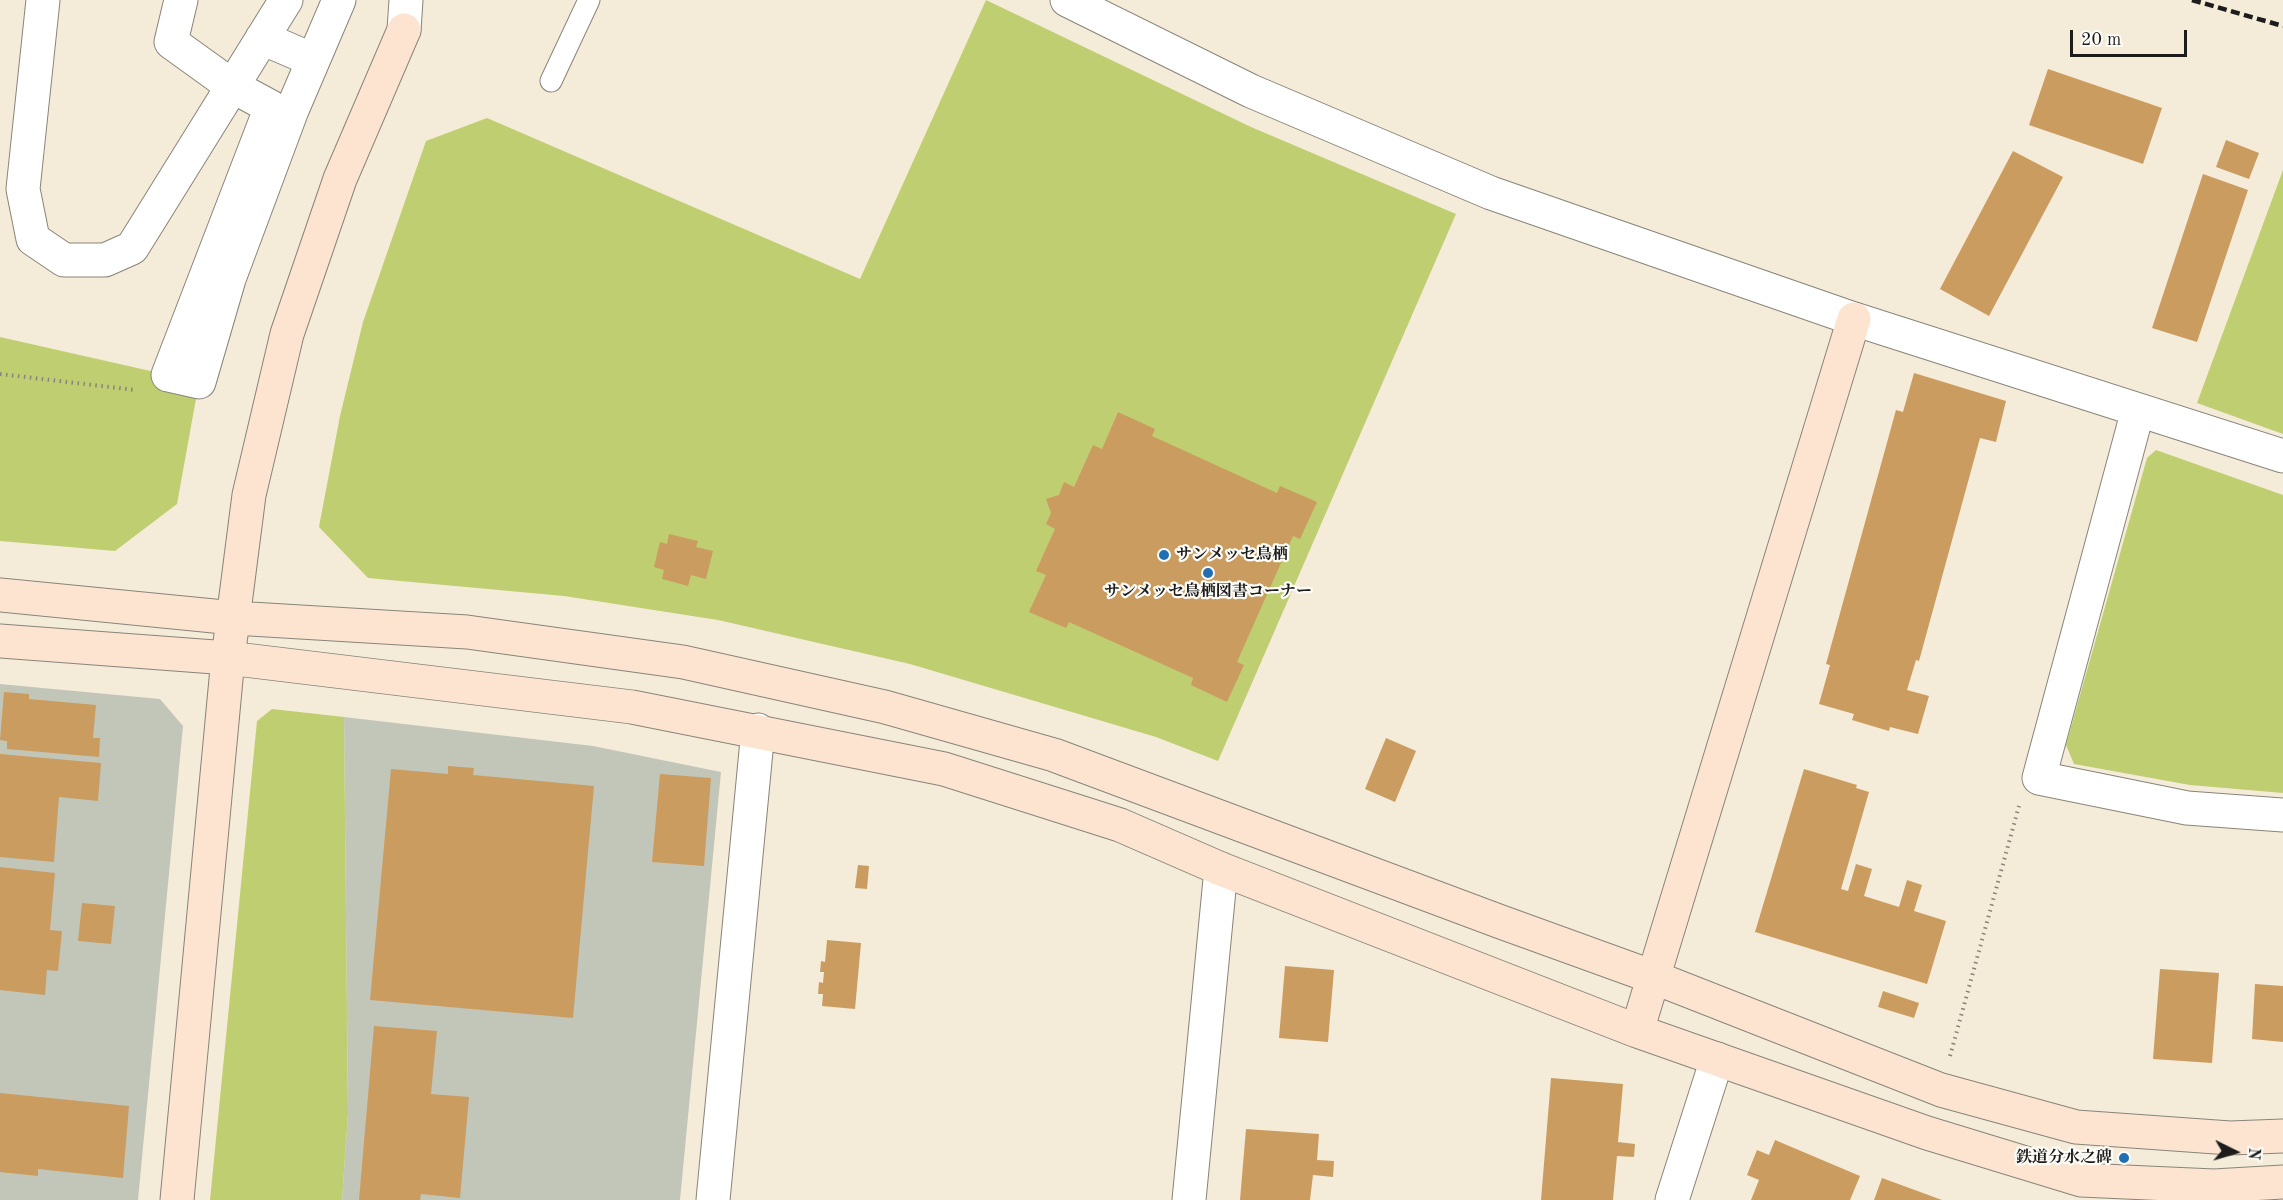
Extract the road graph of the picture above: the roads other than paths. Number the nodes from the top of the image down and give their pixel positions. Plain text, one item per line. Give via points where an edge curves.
1 (43, 0) edge
2 (181, 0) edge
3 (286, 0) edge
4 (339, 0) edge
5 (589, 0) edge
6 (1067, 0) edge
7 (405, 15) edge
8 (262, 38) junction
9 (313, 60) junction
10 (551, 81) dead end
11 (232, 86) junction
12 (1854, 319) junction
13 (2138, 410) junction
14 (2283, 456) edge
15 (0, 595) edge
16 (234, 618) junction
17 (0, 641) edge
18 (228, 658) junction
19 (758, 730) junction
20 (2283, 815) edge
21 (1221, 869) junction
22 (1653, 977) junction
23 (1637, 1031) junction
24 (1718, 1059) junction
25 (2283, 1136) edge
26 (2283, 1182) edge
27 (2079, 1190) edge
28 (177, 1200) edge
29 (713, 1200) edge
30 (1189, 1200) edge
31 (1672, 1200) edge

1 - 11 street via 23,189 33,239 64,260 105,260 132,248
2 - 11 street via 171,42
3 - 8 street
4 - 9 street
5 - 10 lane
6 - 12 street via 1251,90 1491,193
7 - 16 street via 340,179 287,334 249,495
8 - 9 street
8 - 11 street
9 - 11 street via 229,279 199,382 168,375 271,108
12 - 13 street
12 - 22 street
13 - 14 street
13 - 20 street via 2039,778 2187,808
15 - 16 street
16 - 18 street
16 - 22 street via 467,633 683,662 885,707 1054,754
17 - 18 street
18 - 19 street via 632,707
18 - 28 street
19 - 21 street via 944,769 1120,825
19 - 29 street
21 - 23 street
21 - 30 street
22 - 23 street
22 - 25 street via 1941,1090 2076,1127 2230,1138
23 - 24 street
24 - 27 street
24 - 31 street
26 - 27 street

